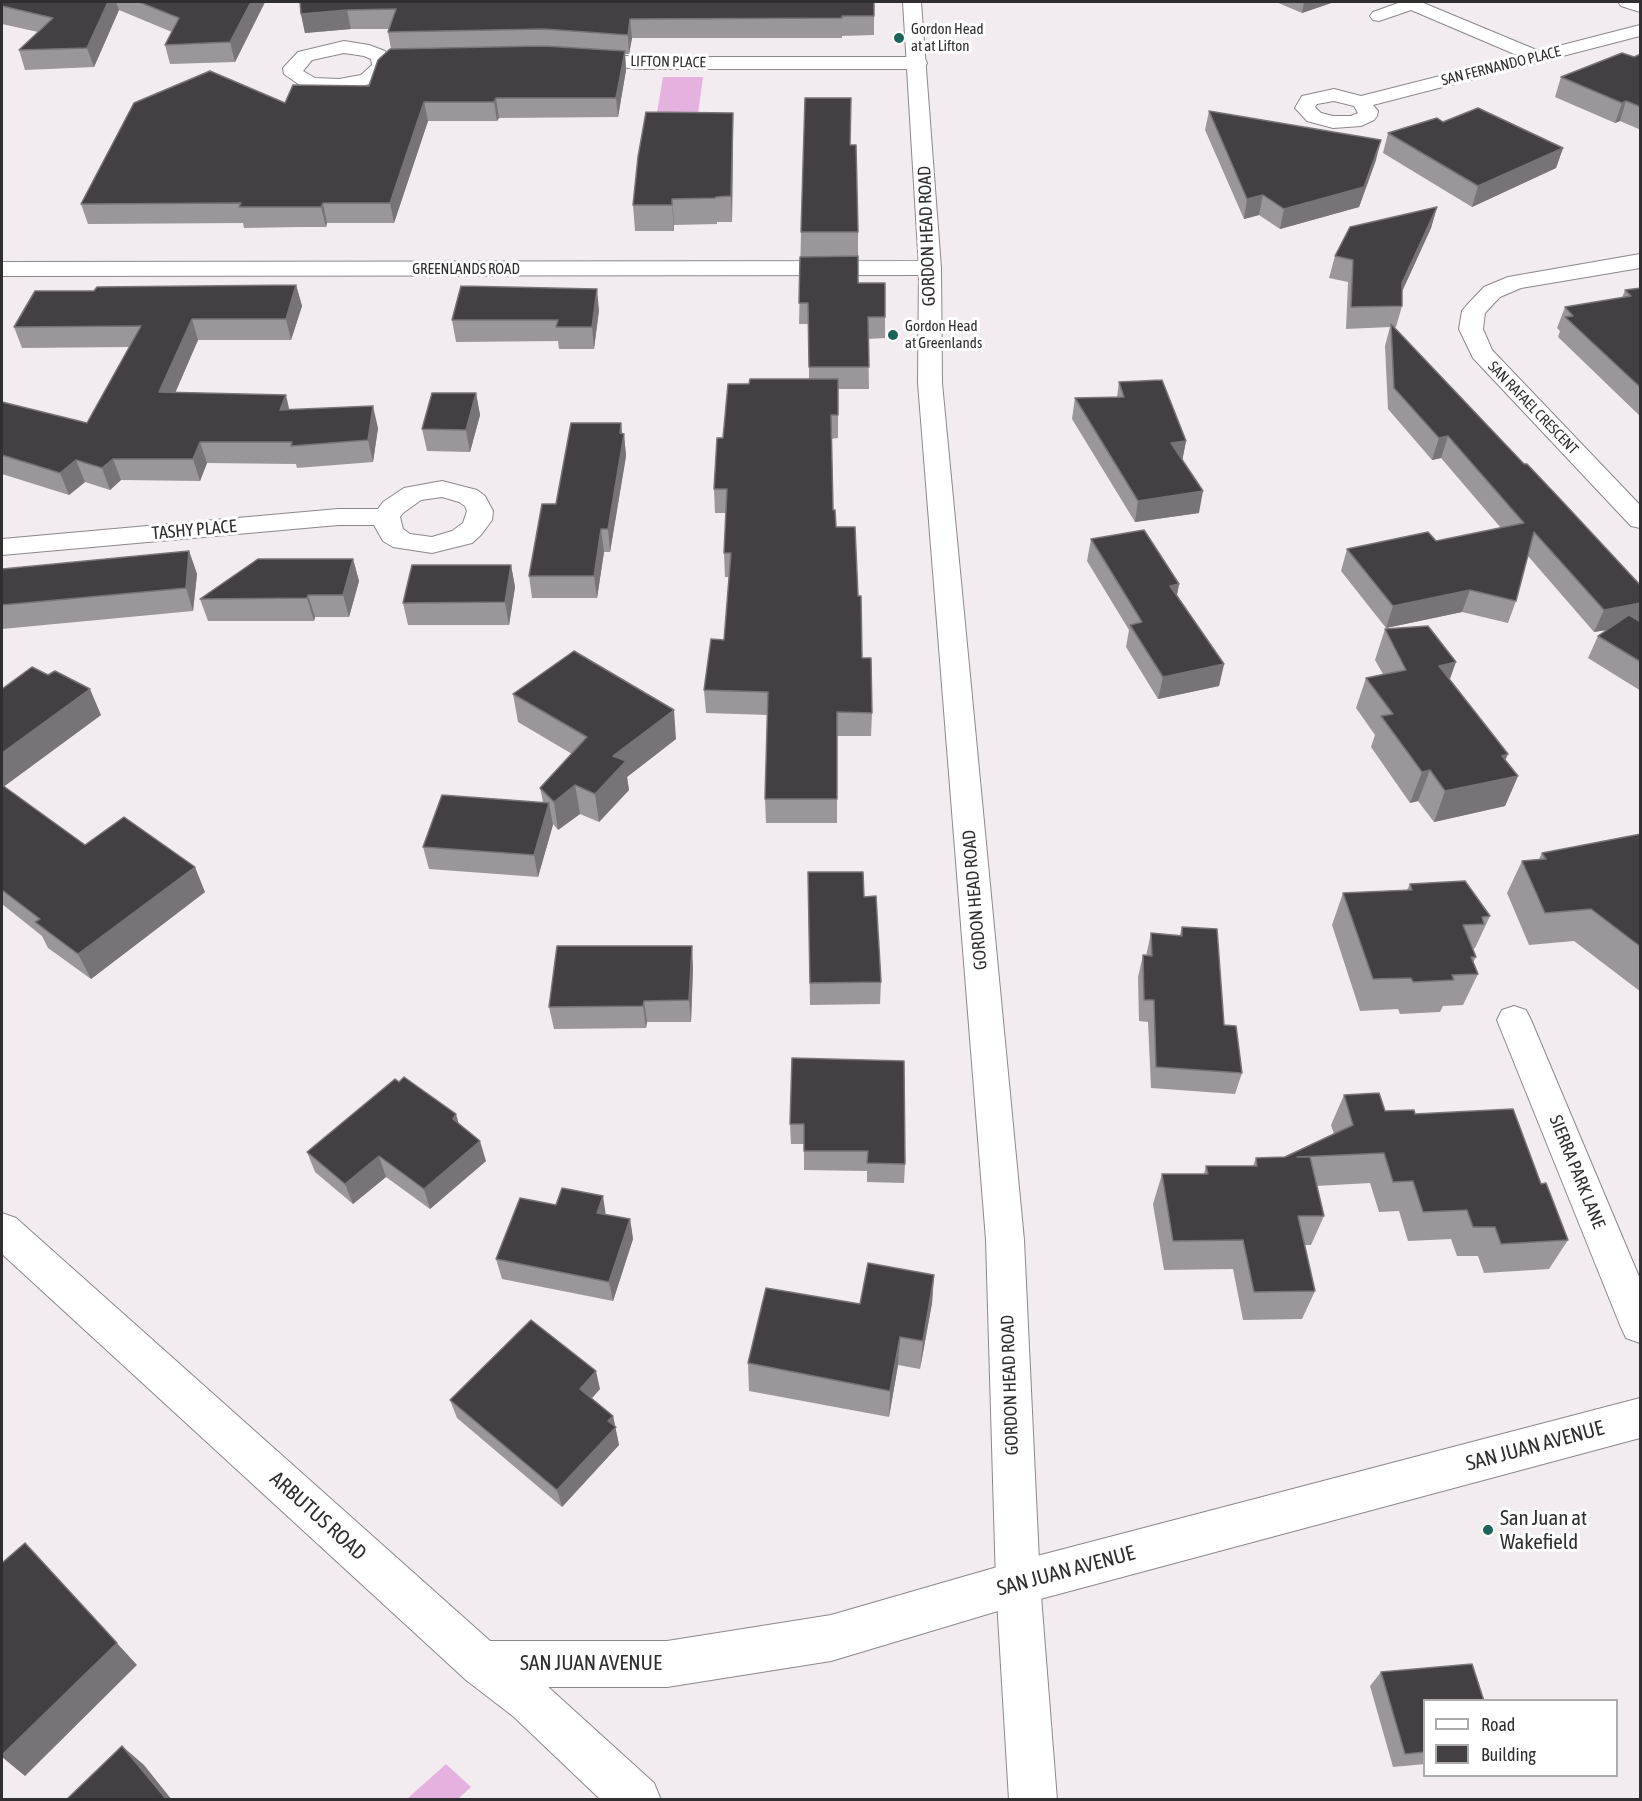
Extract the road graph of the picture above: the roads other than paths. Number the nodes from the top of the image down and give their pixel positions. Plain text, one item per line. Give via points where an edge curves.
1 (912, 2) edge
2 (1627, 2) edge
3 (1641, 7) edge
4 (1379, 16) dead end
5 (1641, 31) edge
6 (558, 57) edge
7 (1537, 57) junction
8 (382, 60) edge
9 (406, 60) edge
10 (918, 63) junction
11 (1361, 102) dead end
12 (1641, 261) edge
13 (930, 268) junction
14 (2, 269) edge
15 (387, 517) dead end
16 (1641, 520) edge
17 (2, 547) edge
18 (1514, 1020) dead end
19 (2, 1230) edge
20 (1641, 1325) edge
21 (1641, 1418) edge
22 (1018, 1583) junction
23 (482, 1664) junction
24 (638, 1800) edge
25 (1033, 1800) edge

1 - 10 street, GORDON HEAD ROAD
2 - 3 street
4 - 7 street via 1411,4
5 - 7 street, SAN FERNANDO PLACE
6 - 10 street, LIFTON PLACE via 641,63
7 - 11 street, SAN FERNANDO PLACE
8 - 9 street
10 - 13 street, GORDON HEAD ROAD
12 - 16 street, SAN RAFAEL CRESCENT via 1516,282 1492,292 1474,311 1471,329 1481,353
13 - 14 street, GREENLANDS ROAD
13 - 22 street, GORDON HEAD ROAD via 930,382 1005,1240
15 - 17 street, TASHY PLACE via 338,517
18 - 20 street, SIERRA PARK LANE
19 - 23 street, ARBUTUS ROAD
21 - 22 street, SAN JUAN AVENUE
22 - 23 street, SAN JUAN AVENUE via 831,1638 667,1664
22 - 25 street, GORDON HEAD ROAD
23 - 24 street, ARBUTUS ROAD via 530,1701

